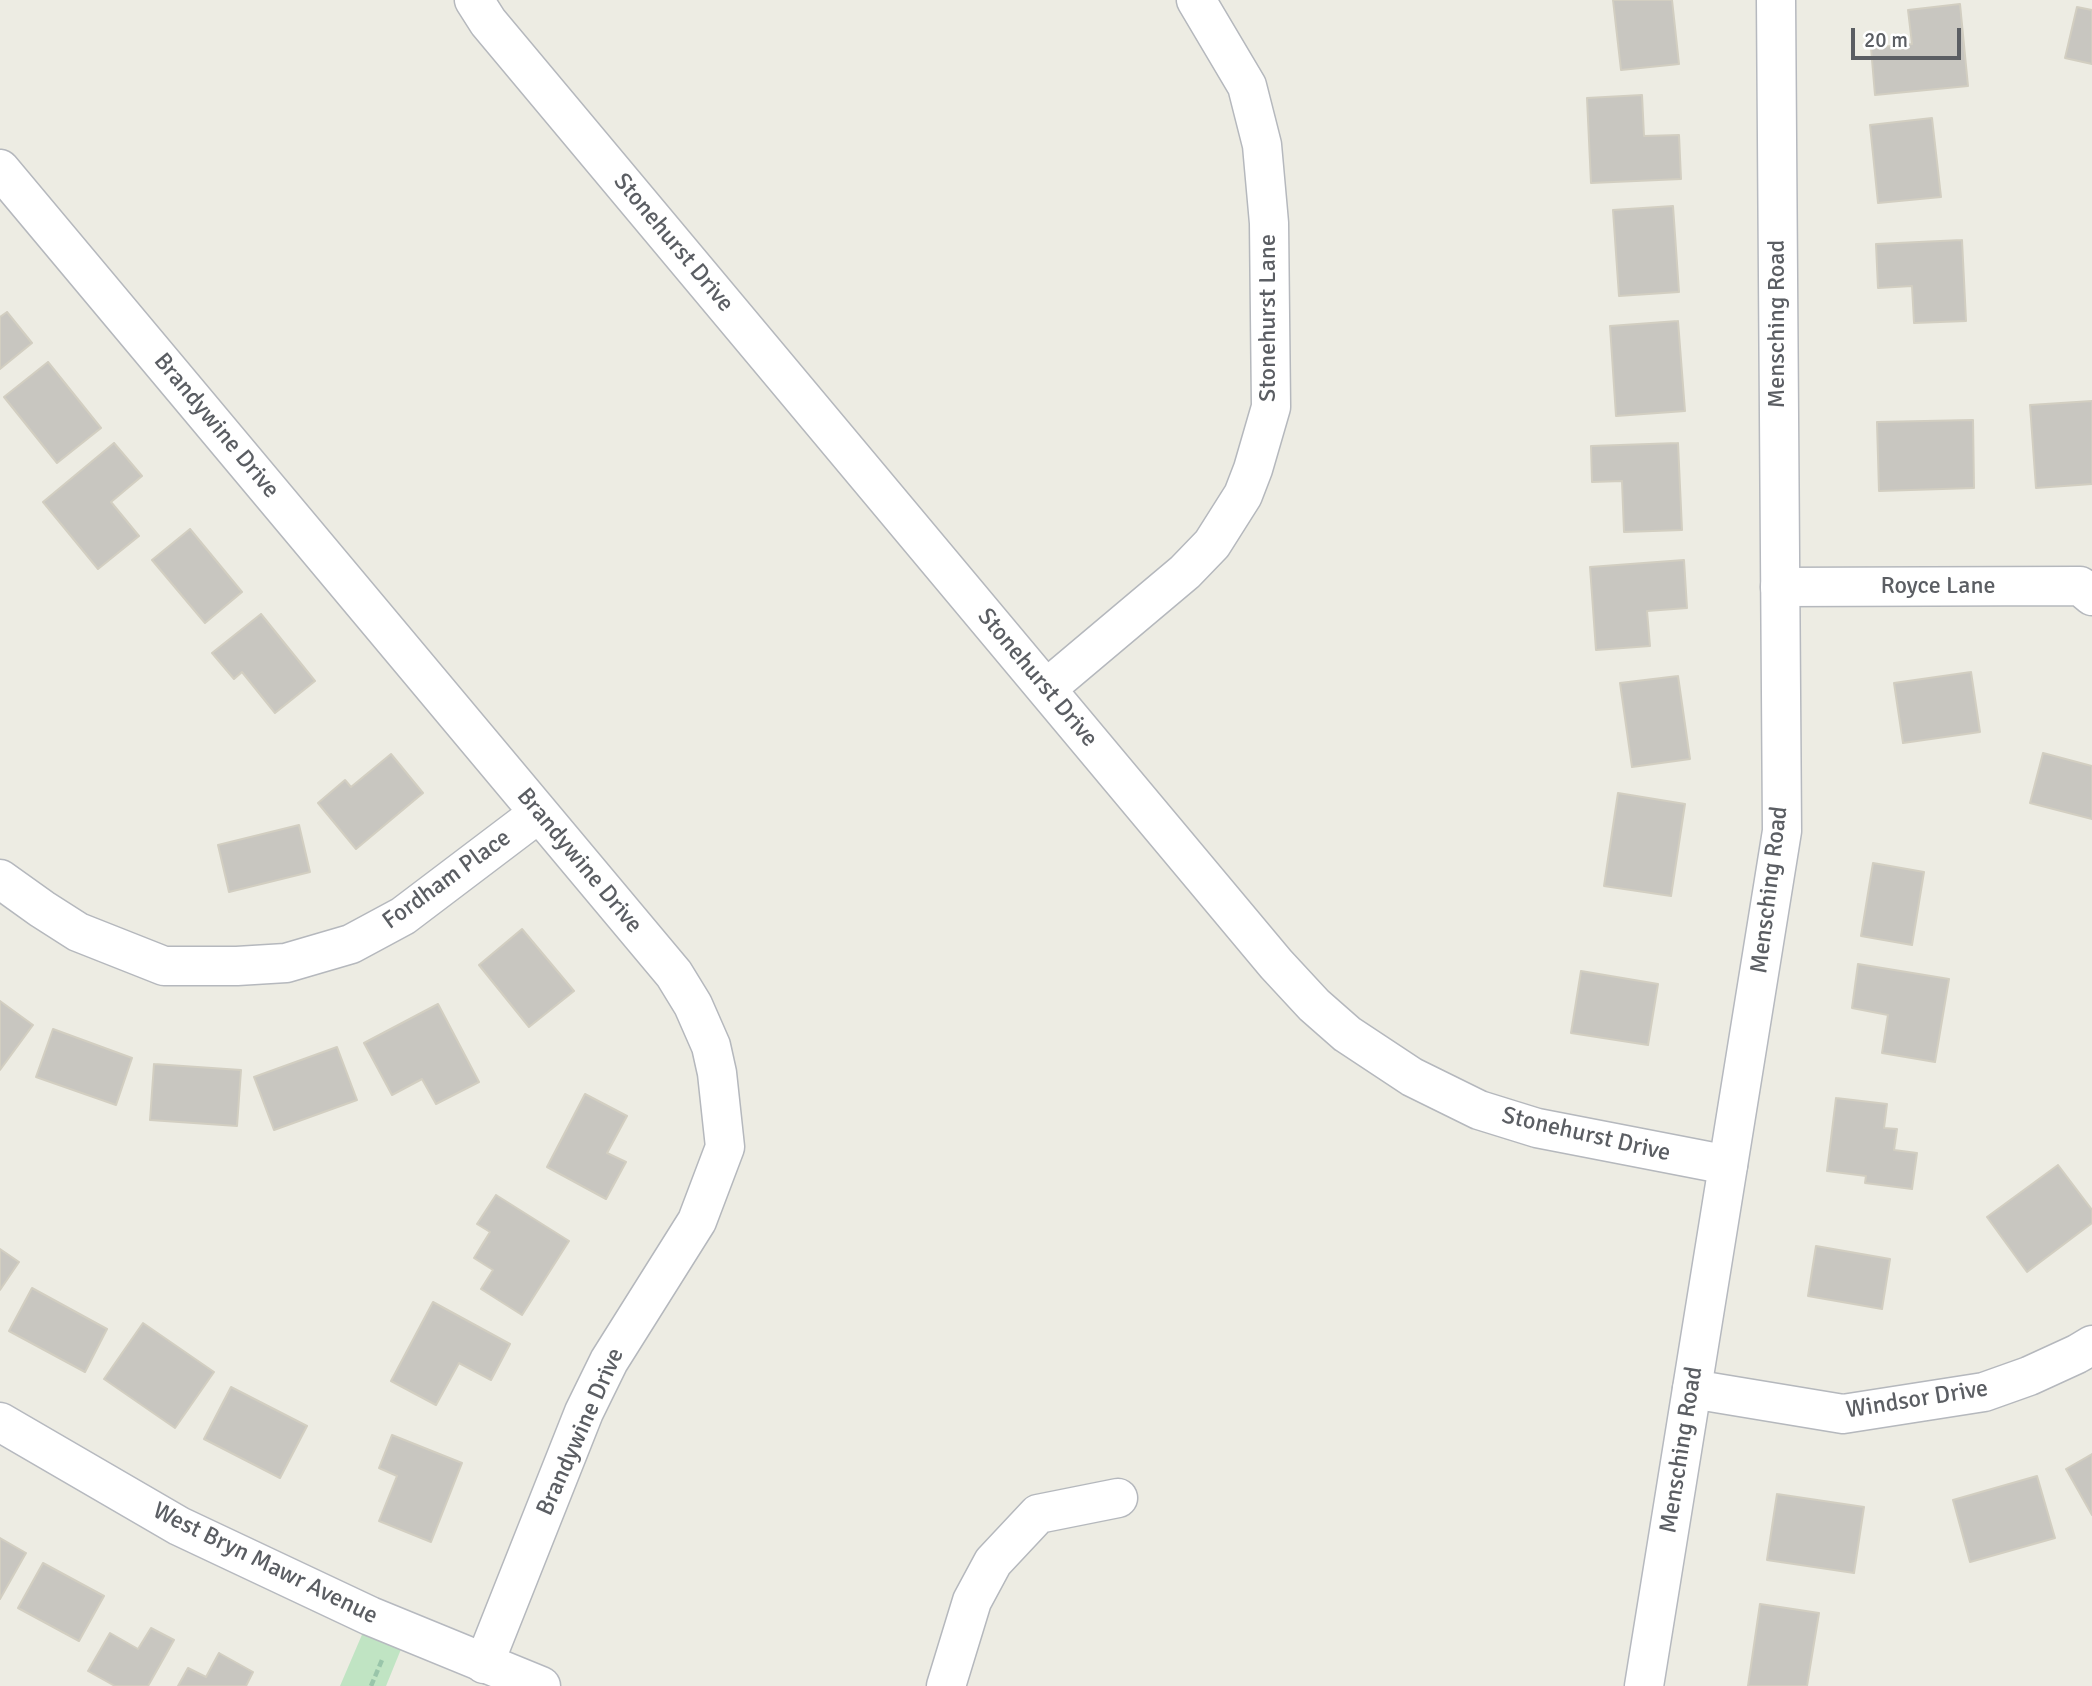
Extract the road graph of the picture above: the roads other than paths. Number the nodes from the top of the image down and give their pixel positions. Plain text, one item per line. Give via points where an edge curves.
1 (474, 0) edge
2 (1196, 0) edge
3 (1776, 0) edge
4 (0, 169) edge
5 (1780, 587) junction
6 (2092, 596) edge
7 (1046, 689) junction
8 (539, 813) junction
9 (0, 879) edge
10 (1728, 1165) junction
11 (2092, 1345) edge
12 (1692, 1389) junction
13 (0, 1422) edge
14 (1118, 1498) dead end
15 (484, 1664) junction
16 (541, 1686) edge
17 (946, 1686) edge
18 (1644, 1686) edge

1 - 7 street, Stonehurst Drive
2 - 7 street, Stonehurst Lane via 1247,86 1262,145 1269,223 1271,407 1242,495 1212,544
3 - 5 street, Mensching Road
4 - 8 street, Brandywine Drive
5 - 6 street, Royce Lane via 2080,586
5 - 10 street, Mensching Road via 1782,831
7 - 10 street, Stonehurst Drive via 1276,964 1347,1034 1412,1077 1479,1110 1536,1128
8 - 9 street, Fordham Place via 403,916 351,944 286,963 164,966 78,932
8 - 15 street, Brandywine Drive via 674,974 693,1005 718,1073 725,1147 697,1221 609,1361 584,1412
10 - 12 street, Mensching Road
11 - 12 street, Windsor Drive via 1984,1392 1843,1414
12 - 18 street, Mensching Road
13 - 15 street, West Bryn Mawr Avenue via 179,1526
14 - 17 street via 1038,1514 993,1562 972,1601
15 - 16 street, West Bryn Mawr Avenue

